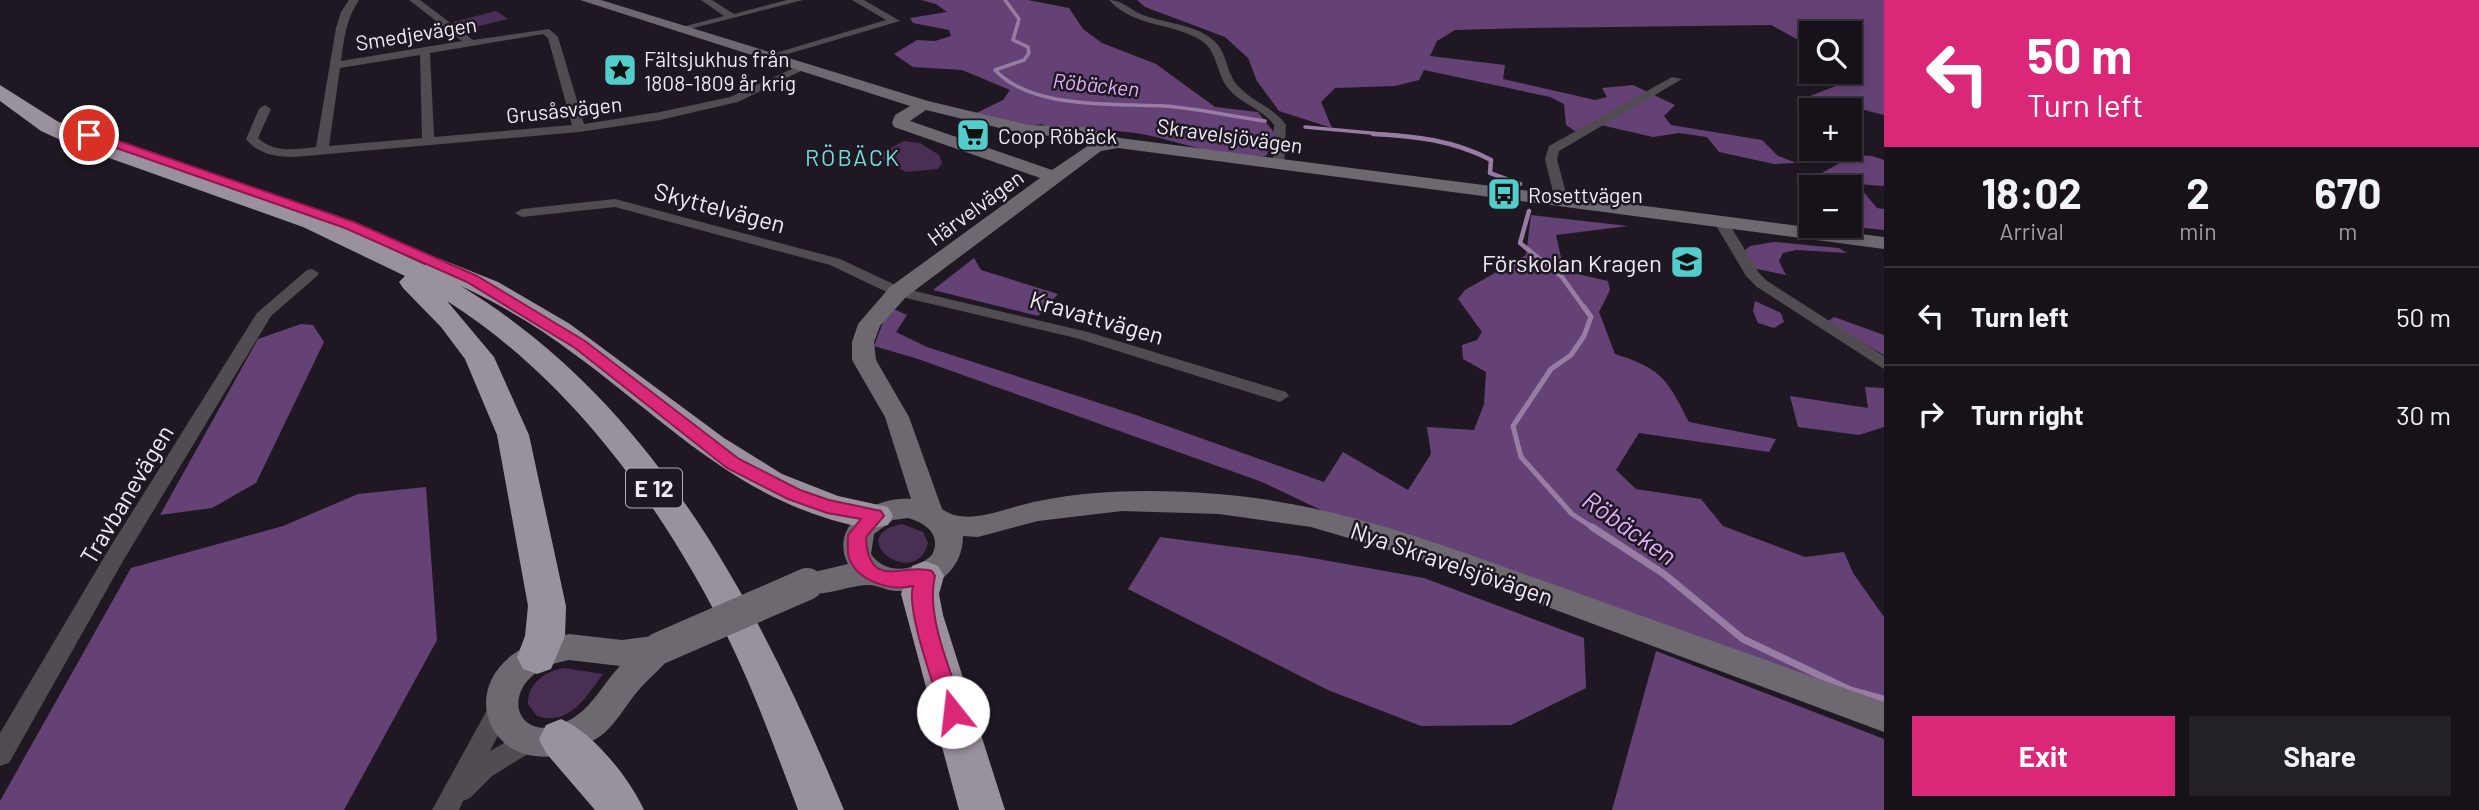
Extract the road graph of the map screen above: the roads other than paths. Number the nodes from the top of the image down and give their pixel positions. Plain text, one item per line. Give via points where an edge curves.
1 (354, 0) edge
2 (414, 0) edge
3 (587, 0) edge
4 (706, 0) edge
5 (798, 0) edge
6 (858, 0) edge
7 (1114, 0) edge
8 (732, 16) junction
9 (682, 30) junction
10 (472, 44) junction
11 (425, 53) junction
12 (767, 57) junction
13 (336, 65) junction
14 (802, 68) junction
15 (0, 76) edge
16 (1676, 79) dead end
17 (0, 91) edge
18 (923, 105) junction
19 (265, 109) dead end
20 (579, 128) junction
21 (428, 141) junction
22 (1118, 143) junction
23 (322, 150) junction
24 (1279, 165) junction
25 (1054, 177) junction
26 (1561, 201) junction
27 (522, 213) dead end
28 (1721, 222) junction
29 (1884, 243) edge
30 (380, 253) junction
31 (426, 261) junction
32 (312, 273) dead end
33 (898, 292) junction
34 (1884, 364) edge
35 (1280, 396) dead end
36 (912, 469) junction
37 (886, 512) junction
38 (937, 519) junction
39 (1005, 522) junction
40 (856, 541) junction
41 (936, 567) junction
42 (873, 573) junction
43 (807, 584) junction
44 (660, 648) junction
45 (537, 657) junction
46 (500, 708) junction
47 (1884, 717) edge
48 (544, 740) junction
49 (0, 755) edge
50 (446, 810) edge
51 (621, 810) edge
52 (821, 810) edge
53 (844, 810) edge
54 (982, 810) edge

1 - 13 street via 341,27
2 - 10 street
3 - 9 street, Skravelsjövägen
4 - 8 street
5 - 8 street
6 - 12 street via 895,21
7 - 24 street via 1128,12 1188,31 1220,52 1235,90 1280,125
8 - 9 street
9 - 12 street, Skravelsjövägen
10 - 11 street, Smedjevägen
10 - 20 street, Smedjevägen via 545,31 553,37
11 - 13 street, Smedjevägen
11 - 21 street
12 - 14 street, Skravelsjövägen
13 - 23 street
14 - 18 street, Skravelsjövägen
14 - 20 street, Grusåsvägen via 734,100 660,117
15 - 31 highway, E 12 via 89,135 350,225
16 - 26 street via 1553,149
17 - 30 highway, E 12 via 49,126 75,138 292,215
18 - 22 street, Skravelsjövägen via 1028,130 1085,132
18 - 25 street via 900,123
19 - 23 street, Grusåsvägen via 252,139 260,149 279,153
20 - 21 street, Grusåsvägen
21 - 23 street, Grusåsvägen
22 - 24 street, Skravelsjövägen
22 - 25 street, Härvelvägen via 1096,146
24 - 26 street, Skravelsjövägen
25 - 33 street, Härvelvägen
26 - 28 street, Skravelsjövägen
27 - 33 street, Skyttelvägen via 615,204 835,262
28 - 29 street, Skravelsjövägen
28 - 34 street via 1762,285
30 - 45 highway via 451,321 479,357 504,410 523,476 547,606 545,636
30 - 52 highway, E 12 via 421,273 496,323 580,398 634,461 707,565 751,643
31 - 37 highway via 472,279 570,338 733,463 839,509
31 - 53 highway, E 12 via 555,357 592,392 683,501 768,640
32 - 49 street, Travbanevägen via 265,313
33 - 35 street, Kravattvägen via 1082,335
33 - 36 street, Härvelvägen via 869,324 864,360 897,417
36 - 37 street via 908,488
36 - 38 street
37 - 38 street
37 - 40 street via 860,530
38 - 39 street, Nya Skravelsjövägen via 978,527
38 - 41 street via 951,540
39 - 41 street, Nya Skravelsjövägen
39 - 47 street, Nya Skravelsjövägen via 1038,511 1134,501 1219,504 1311,517 1423,549
40 - 42 street via 860,561
40 - 43 street
41 - 42 street via 895,580
41 - 54 highway via 920,594
42 - 43 street
43 - 44 street, bridge
44 - 45 street via 622,653 569,647
44 - 48 street via 635,670 595,720
45 - 46 street via 509,681
46 - 48 street via 505,725
46 - 50 street
48 - 50 street via 483,768
48 - 51 highway via 603,784

